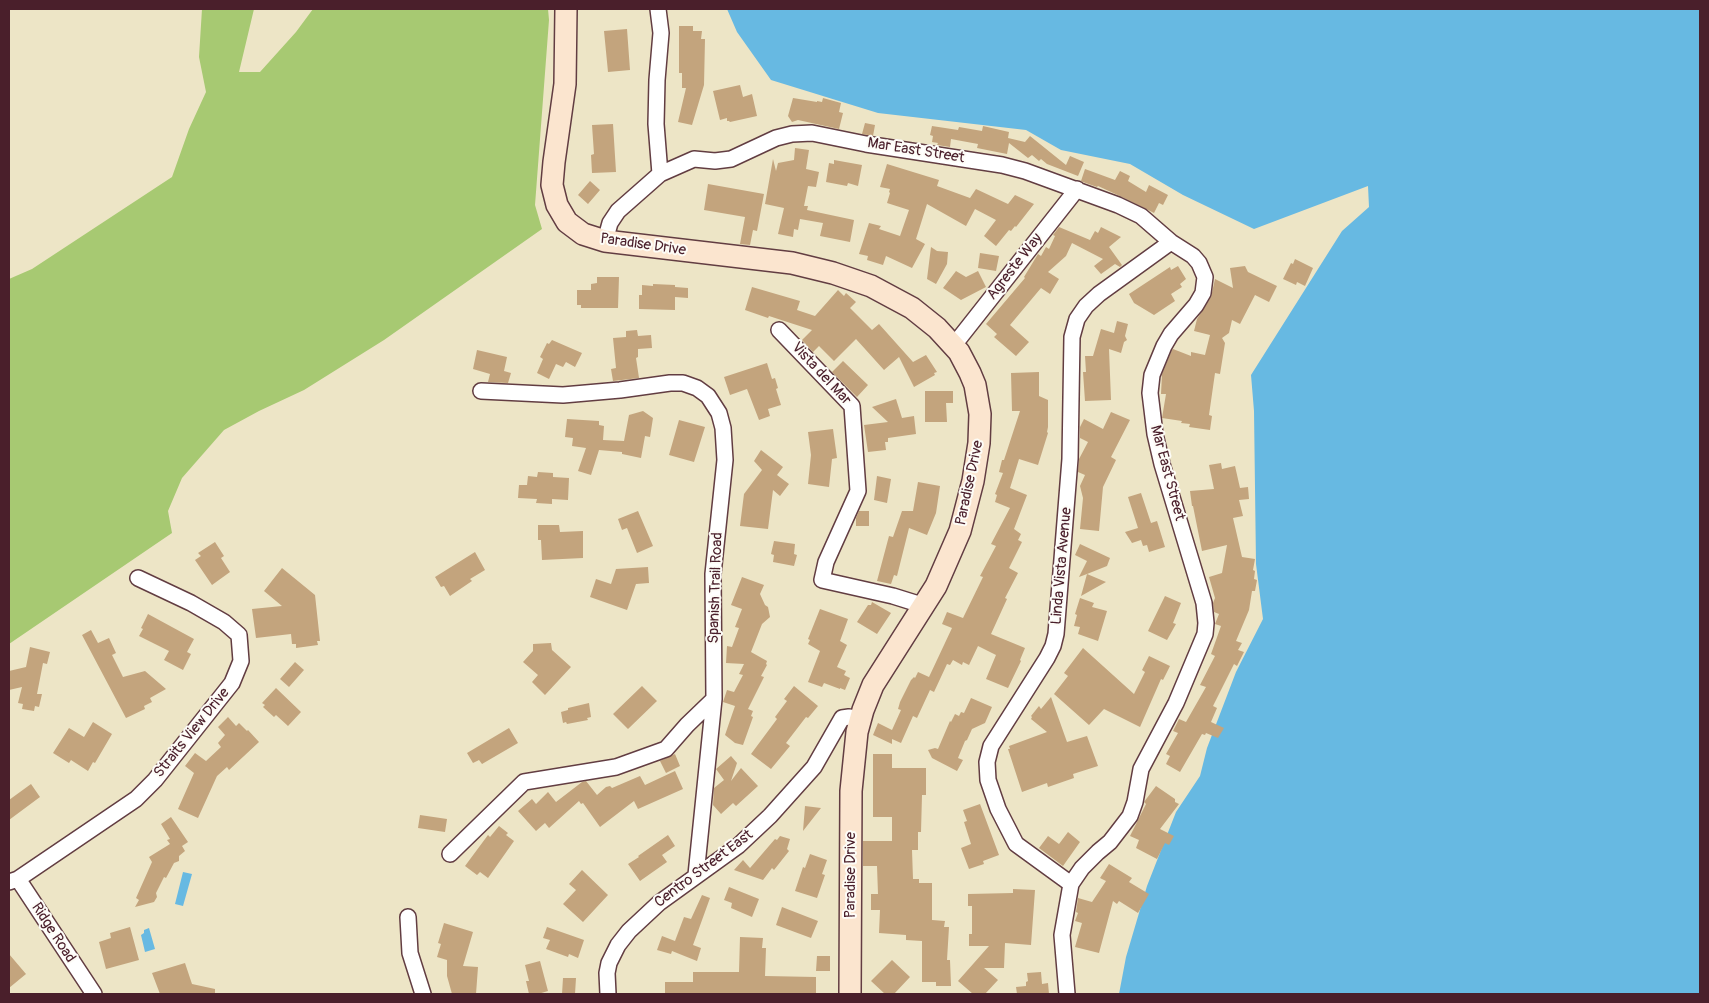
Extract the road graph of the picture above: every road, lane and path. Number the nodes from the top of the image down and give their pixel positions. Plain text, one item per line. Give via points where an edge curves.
1 (566, 9) edge
2 (658, 9) edge
3 (660, 174) junction
4 (1077, 189) junction
5 (605, 241) junction
6 (1171, 242) junction
7 (779, 330) dead end
8 (954, 346) junction
9 (481, 391) dead end
10 (138, 578) dead end
11 (925, 606) junction
12 (714, 699) junction
13 (860, 719) junction
14 (450, 854) dead end
15 (696, 875) junction
16 (13, 880) edge
17 (1071, 884) junction
18 (408, 917) dead end
19 (94, 994) edge
20 (423, 994) edge
21 (608, 994) edge
22 (850, 994) edge
23 (1067, 994) edge

1 - 5 street, Paradise Drive via 566,73 553,192 567,222 583,234
2 - 3 street via 661,33 656,124
3 - 4 street, Mar East Street via 694,159 731,159 776,138 812,133 1002,165
3 - 5 street, Mar East Street via 618,211 610,223
4 - 6 street, Mar East Street via 1141,216
4 - 8 street, Agreste Way
5 - 8 street, Paradise Drive via 787,263 834,273 871,286 904,303
6 - 17 street, Mar East Street via 1199,263 1205,284 1196,305 1171,334 1157,361 1150,393 1162,464 1204,603 1205,634 1176,703 1140,769 1130,816
6 - 17 street, Linda Vista Avenue via 1099,294 1077,319 1072,337 1070,460 1056,634 1047,658 991,746 987,762 988,780 998,809 1016,844
7 - 11 street, Vista del Mar via 852,406 858,491 826,562 822,580
8 - 11 street, Paradise Drive via 975,385 980,414 979,443 960,531
9 - 12 street, Spanish Trail Road via 563,395 670,383 690,385 708,396 719,413 723,428 725,460 714,574
10 - 16 street, Straits View Drive via 191,603 239,634 241,661 232,683 155,780 136,798
11 - 13 street, Paradise Drive via 880,672
12 - 14 street via 666,749 616,767 524,782
12 - 15 street, Spanish Trail Road
13 - 15 street, Centro Street East via 842,718 814,768 780,806 738,846
13 - 22 street, Paradise Drive via 851,791
15 - 21 street, Centro Street East via 628,931 609,963
16 - 19 street, Ridge Road
17 - 23 street, Mar East Street via 1062,935
18 - 20 street via 410,953

